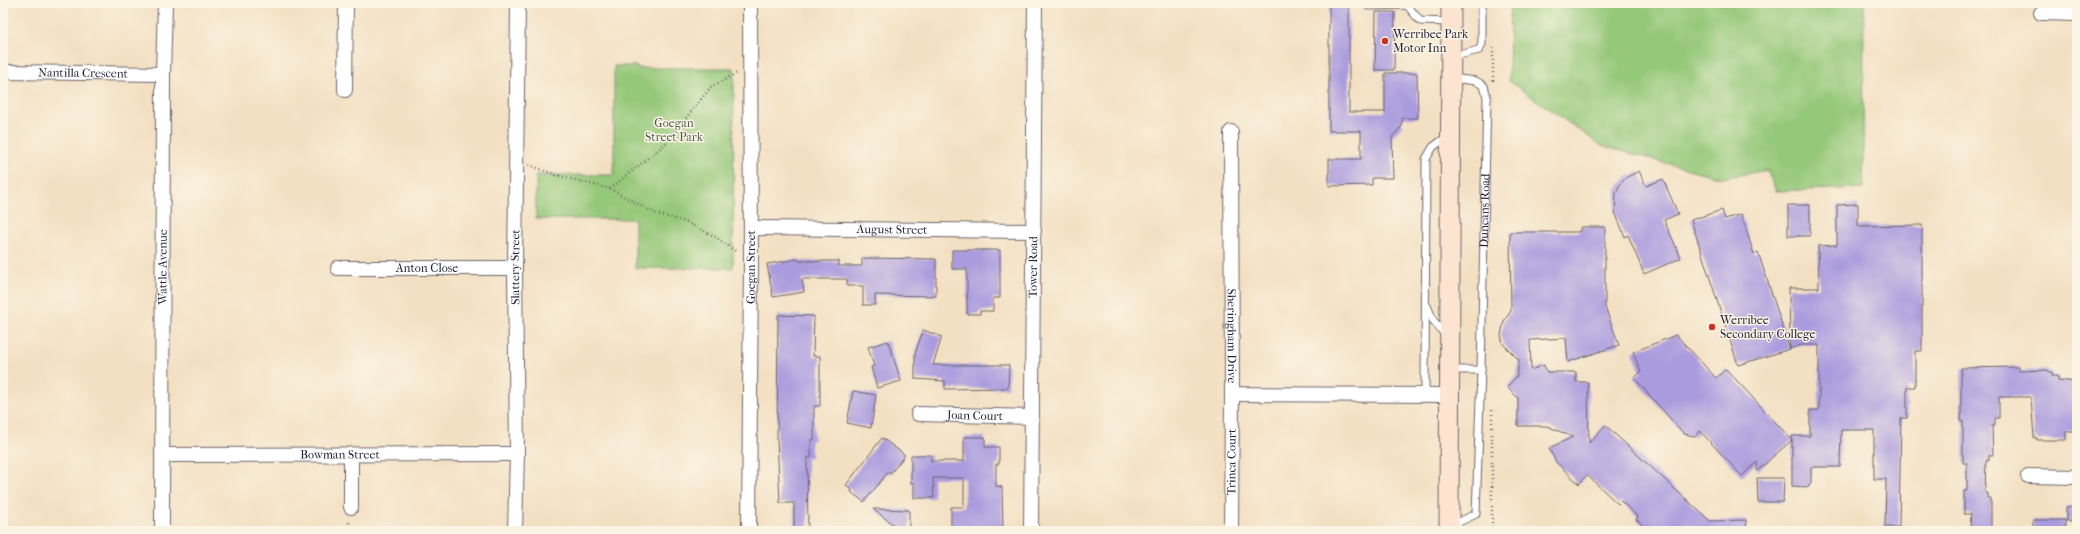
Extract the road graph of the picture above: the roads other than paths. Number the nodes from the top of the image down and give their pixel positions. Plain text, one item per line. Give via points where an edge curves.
1 (165, 3) edge
2 (346, 3) edge
3 (518, 3) edge
4 (750, 3) edge
5 (1035, 3) edge
6 (1451, 3) edge
7 (1482, 3) edge
8 (1407, 4) edge
9 (1368, 6) dead end
10 (2041, 13) dead end
11 (2077, 14) edge
12 (1451, 22) junction
13 (1451, 58) junction
14 (3, 72) edge
15 (163, 74) junction
16 (1451, 78) junction
17 (345, 90) dead end
18 (1231, 132) dead end
19 (1451, 134) junction
20 (751, 228) junction
21 (1034, 231) junction
22 (338, 268) dead end
23 (515, 268) junction
24 (1425, 299) junction
25 (1450, 341) junction
26 (1450, 370) junction
27 (1481, 370) junction
28 (1232, 394) junction
29 (1425, 395) junction
30 (1450, 395) junction
31 (918, 414) dead end
32 (1032, 417) junction
33 (517, 454) junction
34 (163, 455) junction
35 (351, 455) junction
36 (2028, 476) dead end
37 (2077, 476) edge
38 (351, 507) dead end
39 (1449, 529) edge
40 (162, 531) edge
41 (515, 531) edge
42 (749, 531) edge
43 (1031, 531) edge
44 (1231, 531) edge

1 - 15 street, Wattle Avenue
2 - 17 street
3 - 23 street, Slattery Street
4 - 20 street, Goegan Street
5 - 21 street, Tower Road
6 - 12 main road, Duncans Road
7 - 13 lane via 1482,44 1479,50
8 - 9 lane
8 - 12 lane via 1420,21
10 - 11 street
12 - 13 main road, Duncans Road
13 - 16 main road, Duncans Road
14 - 15 street, Nantilla Crescent
15 - 34 street, Wattle Avenue
16 - 19 main road, Duncans Road
16 - 27 lane, Duncans Road via 1476,81 1484,86 1487,97
18 - 28 street, Sheringham Drive
19 - 24 lane via 1433,147 1426,159
19 - 25 main road, Duncans Road
20 - 21 street, August Street
20 - 42 street, Goegan Street
21 - 32 street, Tower Road
22 - 23 street, Anton Close
23 - 33 street, Slattery Street
24 - 25 lane via 1433,320
24 - 29 lane
25 - 26 main road, Duncans Road
26 - 27 lane
26 - 30 main road, Duncans Road
27 - 39 lane, Duncans Road via 1476,514
28 - 29 street, Sheringham Drive
28 - 44 street, Trinca Court
29 - 30 street, Sheringham Drive
30 - 39 main road, Duncans Road
31 - 32 street, Joan Court
32 - 43 street, Tower Road
33 - 35 street, Bowman Street
33 - 41 street, Slattery Street
34 - 35 street, Bowman Street
34 - 40 street, Wattle Avenue
35 - 38 street
36 - 37 street

